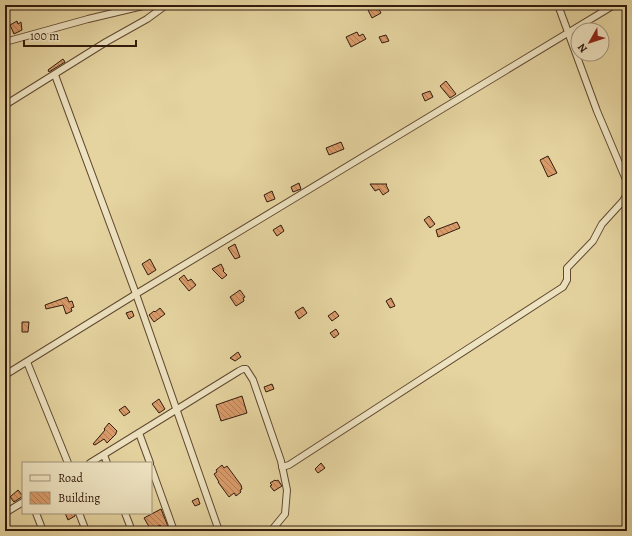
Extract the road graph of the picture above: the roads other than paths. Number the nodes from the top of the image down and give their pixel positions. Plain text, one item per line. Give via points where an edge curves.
1 (147, 5) edge
2 (166, 5) edge
3 (558, 5) edge
4 (614, 5) edge
5 (568, 32) junction
6 (5, 42) edge
7 (55, 75) junction
8 (5, 105) edge
9 (627, 182) edge
10 (627, 194) edge
11 (136, 294) junction
12 (27, 362) junction
13 (5, 375) edge
14 (178, 409) junction
15 (139, 433) junction
16 (104, 455) junction
17 (68, 462) edge
18 (92, 462) edge
19 (107, 462) edge
20 (150, 462) edge
21 (282, 467) junction
22 (152, 470) edge
23 (22, 503) edge
24 (5, 513) edge
25 (36, 514) edge
26 (80, 514) edge
27 (125, 514) edge
28 (43, 531) edge
29 (86, 531) edge
30 (132, 531) edge
31 (174, 531) edge
32 (219, 531) edge
33 (271, 531) edge

1 - 6 street
2 - 7 street
3 - 5 street
4 - 5 street
5 - 9 street
5 - 11 street
7 - 8 street
7 - 11 street
10 - 21 street via 567,268 567,280 563,287
11 - 12 street
11 - 14 street
12 - 13 street
12 - 17 street
14 - 15 street
14 - 21 street via 238,371 246,369 253,380
14 - 32 street
15 - 16 street
15 - 20 street
16 - 18 street
16 - 19 street
21 - 33 street via 287,490 285,514
22 - 31 street
23 - 24 street
25 - 28 street
26 - 29 street
27 - 30 street

